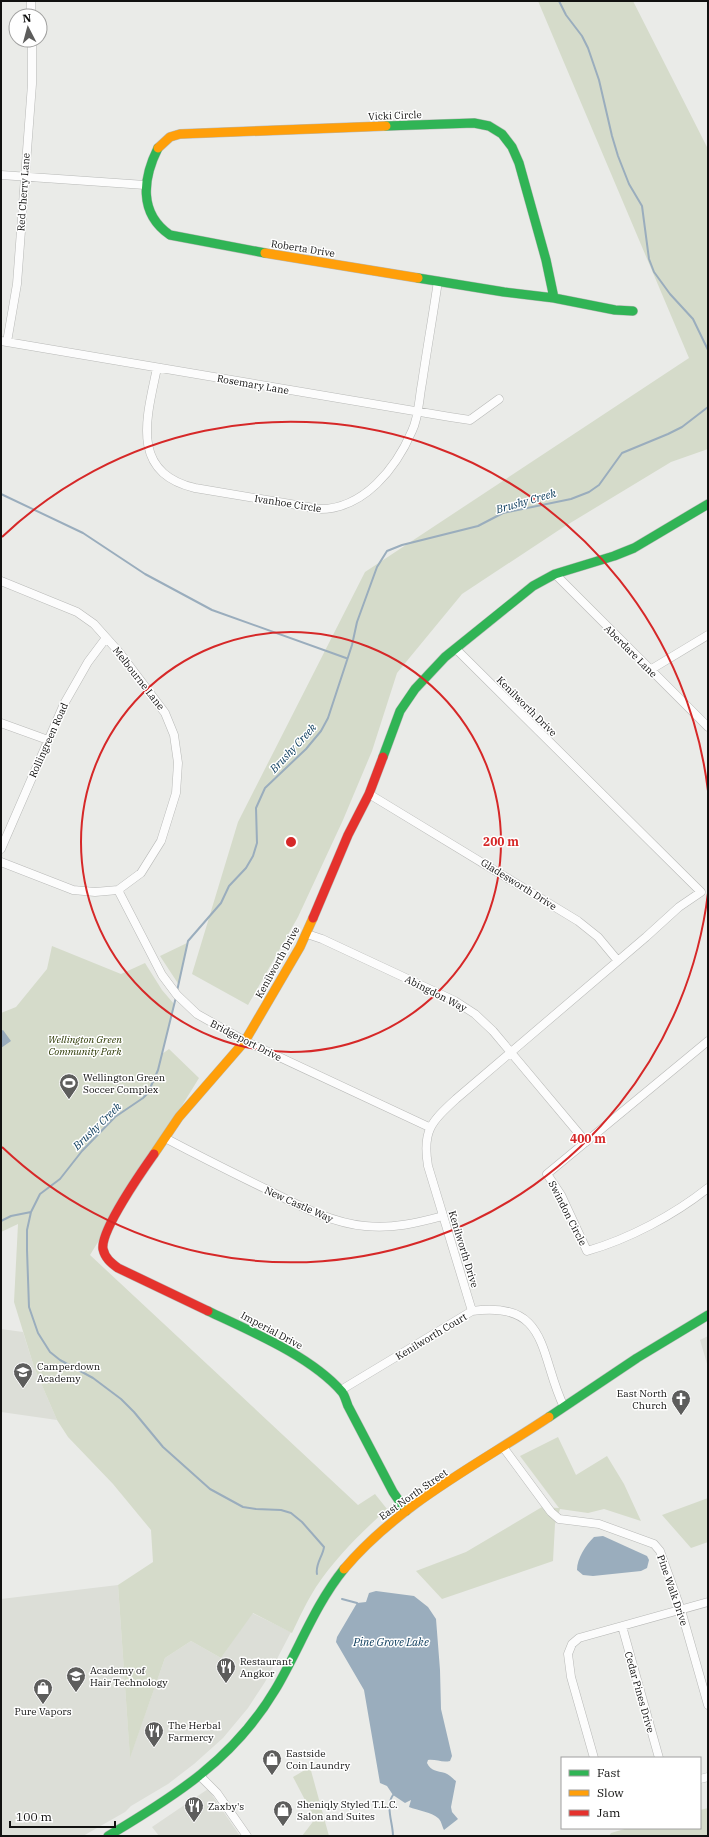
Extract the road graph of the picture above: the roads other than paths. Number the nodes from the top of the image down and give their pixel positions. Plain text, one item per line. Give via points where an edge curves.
1 (32, 48) edge
2 (1, 175) edge
3 (24, 177) junction
4 (145, 185) junction
5 (438, 281) junction
6 (554, 298) junction
7 (633, 311) dead end
8 (4, 342) edge
9 (157, 368) junction
10 (499, 399) dead end
11 (416, 412) junction
12 (708, 504) edge
13 (556, 574) junction
14 (1, 581) edge
15 (708, 634) edge
16 (106, 638) junction
17 (456, 649) junction
18 (650, 670) junction
19 (1, 722) edge
20 (708, 727) edge
21 (48, 740) junction
22 (369, 794) junction
23 (1, 849) edge
24 (1, 862) edge
25 (118, 890) junction
26 (307, 934) junction
27 (618, 961) junction
28 (245, 1040) junction
29 (708, 1041) edge
30 (511, 1052) junction
31 (430, 1127) junction
32 (165, 1138) junction
33 (586, 1142) junction
34 (708, 1188) edge
35 (443, 1216) junction
36 (107, 1259) joint
37 (472, 1311) junction
38 (708, 1315) edge
39 (341, 1390) junction
40 (564, 1407) junction
41 (503, 1446) junction
42 (406, 1511) junction
43 (708, 1602) edge
44 (681, 1610) junction
45 (622, 1626) junction
46 (708, 1705) edge
47 (594, 1757) edge
48 (659, 1757) edge
49 (201, 1777) junction
50 (108, 1836) edge
51 (247, 1836) edge

1 - 3 street, Red Cherry Lane via 32,84
2 - 3 street
3 - 4 street
3 - 8 street, Red Cherry Lane via 17,284
4 - 5 street, Roberta Drive via 154,219 160,228 170,235
4 - 6 street, Vicki Circle via 159,146 170,137 180,134 481,124 502,134 513,149 542,243
5 - 6 street, Roberta Drive
5 - 11 street, Ivanhoe Circle
6 - 7 street, Roberta Drive
8 - 9 street, Rosemary Lane
9 - 11 street, Rosemary Lane
9 - 11 street, Ivanhoe Circle via 146,424 149,451 164,474 179,483 195,488 320,509 341,506 364,494 387,472 413,430
10 - 11 street, Rosemary Lane via 470,420
12 - 13 street via 634,548
13 - 17 street via 524,592
13 - 18 street, Aberdare Lane
14 - 16 street, Melbourne Lane via 77,612 88,618
15 - 18 street
16 - 21 street, Rollingreen Road via 75,681
16 - 25 street, Melbourne Lane via 166,713 174,735 178,763 176,793 161,841 141,873
17 - 22 street, Kenilworth Drive via 431,670 405,702
17 - 27 street, Kenilworth Drive via 701,892 679,907
18 - 20 street, Aberdare Lane
19 - 21 street
21 - 23 street, Rollingreen Road
22 - 26 street, Kenilworth Drive via 348,835
22 - 27 street, Gladesworth Drive via 578,921 598,937
24 - 25 street via 73,890
25 - 28 street, Bridgeport Drive via 167,982 185,1003 206,1020
26 - 28 street, Kenilworth Drive
26 - 30 street, Abingdon Way via 461,1004 484,1021
27 - 30 street, Kenilworth Drive
28 - 31 street, Bridgeport Drive
28 - 32 street, Kenilworth Drive via 179,1117
29 - 33 street, Swindon Circle
30 - 31 street, Kenilworth Drive via 438,1115
30 - 33 street, Abingdon Way
31 - 35 street, Kenilworth Drive via 427,1160
32 - 35 street, New Castle Way via 281,1196 342,1222 390,1227
32 - 36 street, Kenilworth Drive via 104,1235 103,1249
33 - 34 street, Swindon Circle via 547,1174 561,1195 587,1251 656,1222
35 - 37 street, Kenilworth Drive
36 - 39 street, Imperial Drive via 122,1271 281,1346 314,1367
37 - 39 street, Kenilworth Court
37 - 40 street, Kenilworth Court via 505,1311 519,1315 529,1322 539,1336
38 - 40 street, East North Street
39 - 42 street, Imperial Drive via 393,1492
40 - 41 street, East North Street
41 - 42 street, East North Street
41 - 44 street, Pine Walk Drive via 551,1512 559,1519 599,1524 654,1544 663,1556
42 - 49 street, East North Street via 383,1528 342,1572 324,1597 276,1689 257,1718 230,1751
43 - 44 street
44 - 45 street
44 - 46 street, Pine Walk Drive
45 - 47 street via 579,1638 572,1644 568,1654 571,1677
45 - 48 street, Cedar Pines Drive
49 - 50 street, East North Street via 169,1800
49 - 51 street

